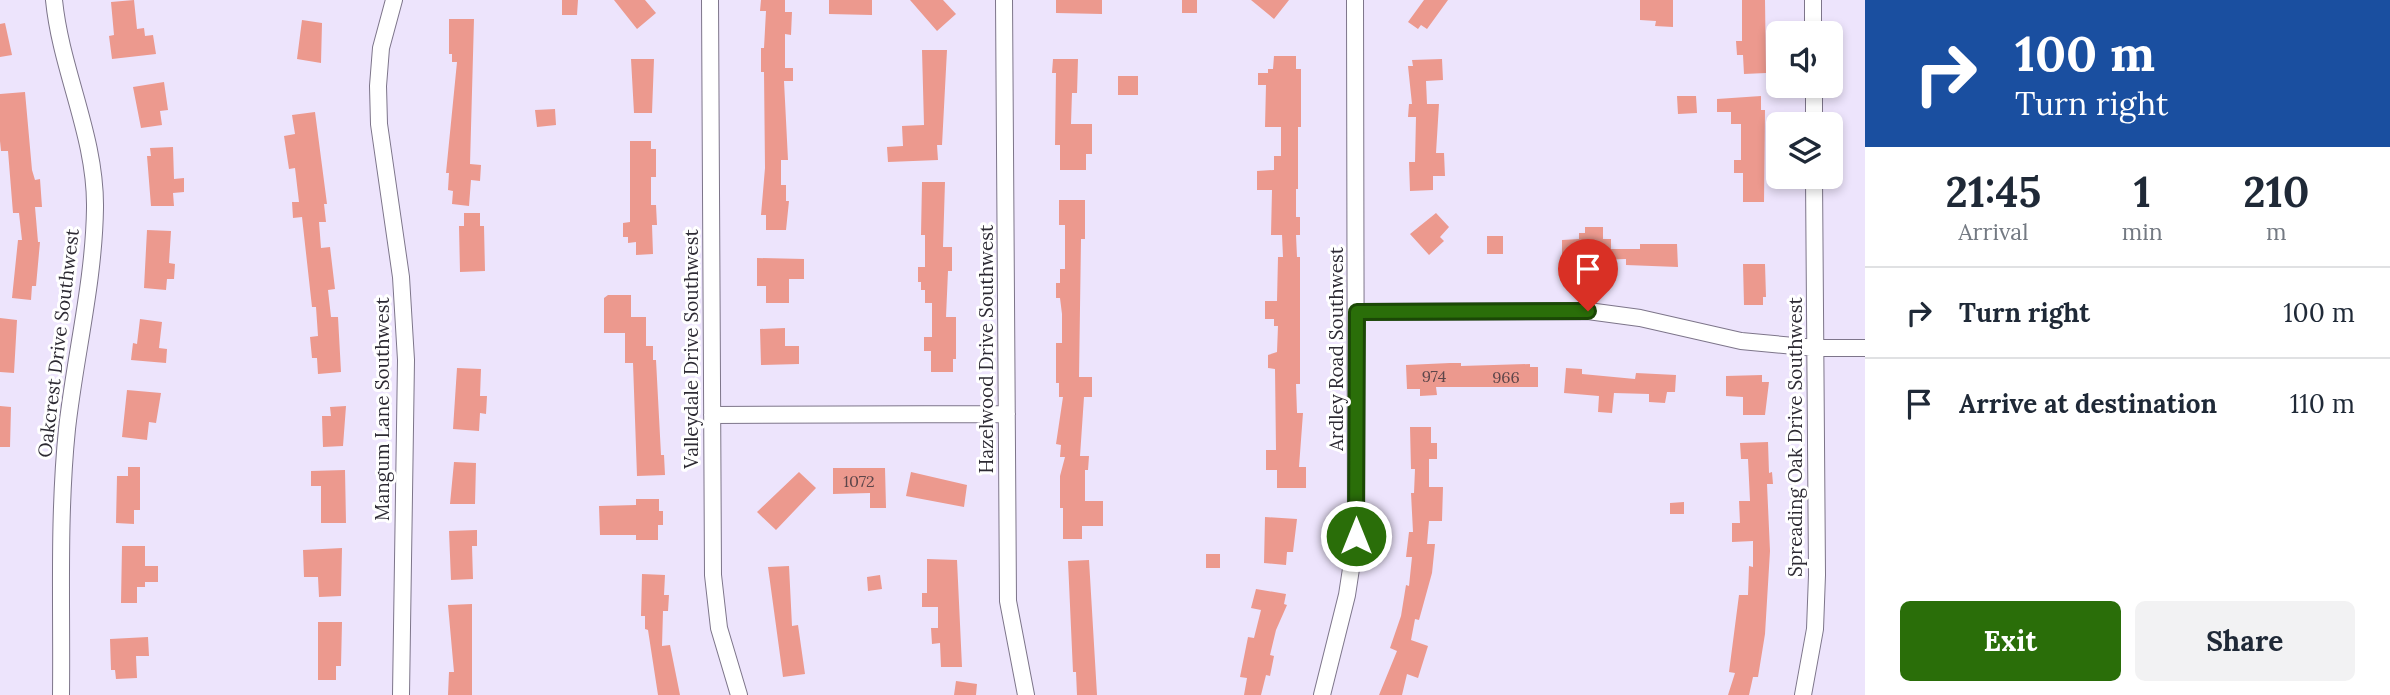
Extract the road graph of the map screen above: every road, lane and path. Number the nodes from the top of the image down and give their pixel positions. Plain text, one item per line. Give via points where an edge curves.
1 (54, 0) edge
2 (394, 0) edge
3 (710, 0) edge
4 (1004, 0) edge
5 (1355, 0) edge
6 (1813, 0) edge
7 (1813, 21) edge
8 (1814, 189) edge
9 (1357, 312) junction
10 (1816, 348) junction
11 (1865, 348) edge
12 (1007, 414) junction
13 (712, 415) junction
14 (61, 695) edge
15 (401, 695) edge
16 (739, 695) edge
17 (1027, 695) edge
18 (1322, 695) edge
19 (1803, 695) edge

1 - 14 street, Oakcrest Drive Southwest via 88,139 95,205 62,490
2 - 15 street, Mangum Lane Southwest via 381,48 378,86 406,360
3 - 13 street, Valleydale Drive Southwest
4 - 12 street, Hazelwood Drive Southwest
5 - 9 street, Ardley Road Southwest
6 - 7 street
8 - 10 street, Spreading Oak Drive Southwest
9 - 10 street via 1588,311 1741,341
9 - 18 street, Ardley Road Southwest via 1356,536 1347,595
10 - 11 street
10 - 19 street, Spreading Oak Drive Southwest via 1815,629
12 - 13 street
12 - 17 street, Hazelwood Drive Southwest via 1008,601
13 - 16 street, Valleydale Drive Southwest via 713,575 719,628

